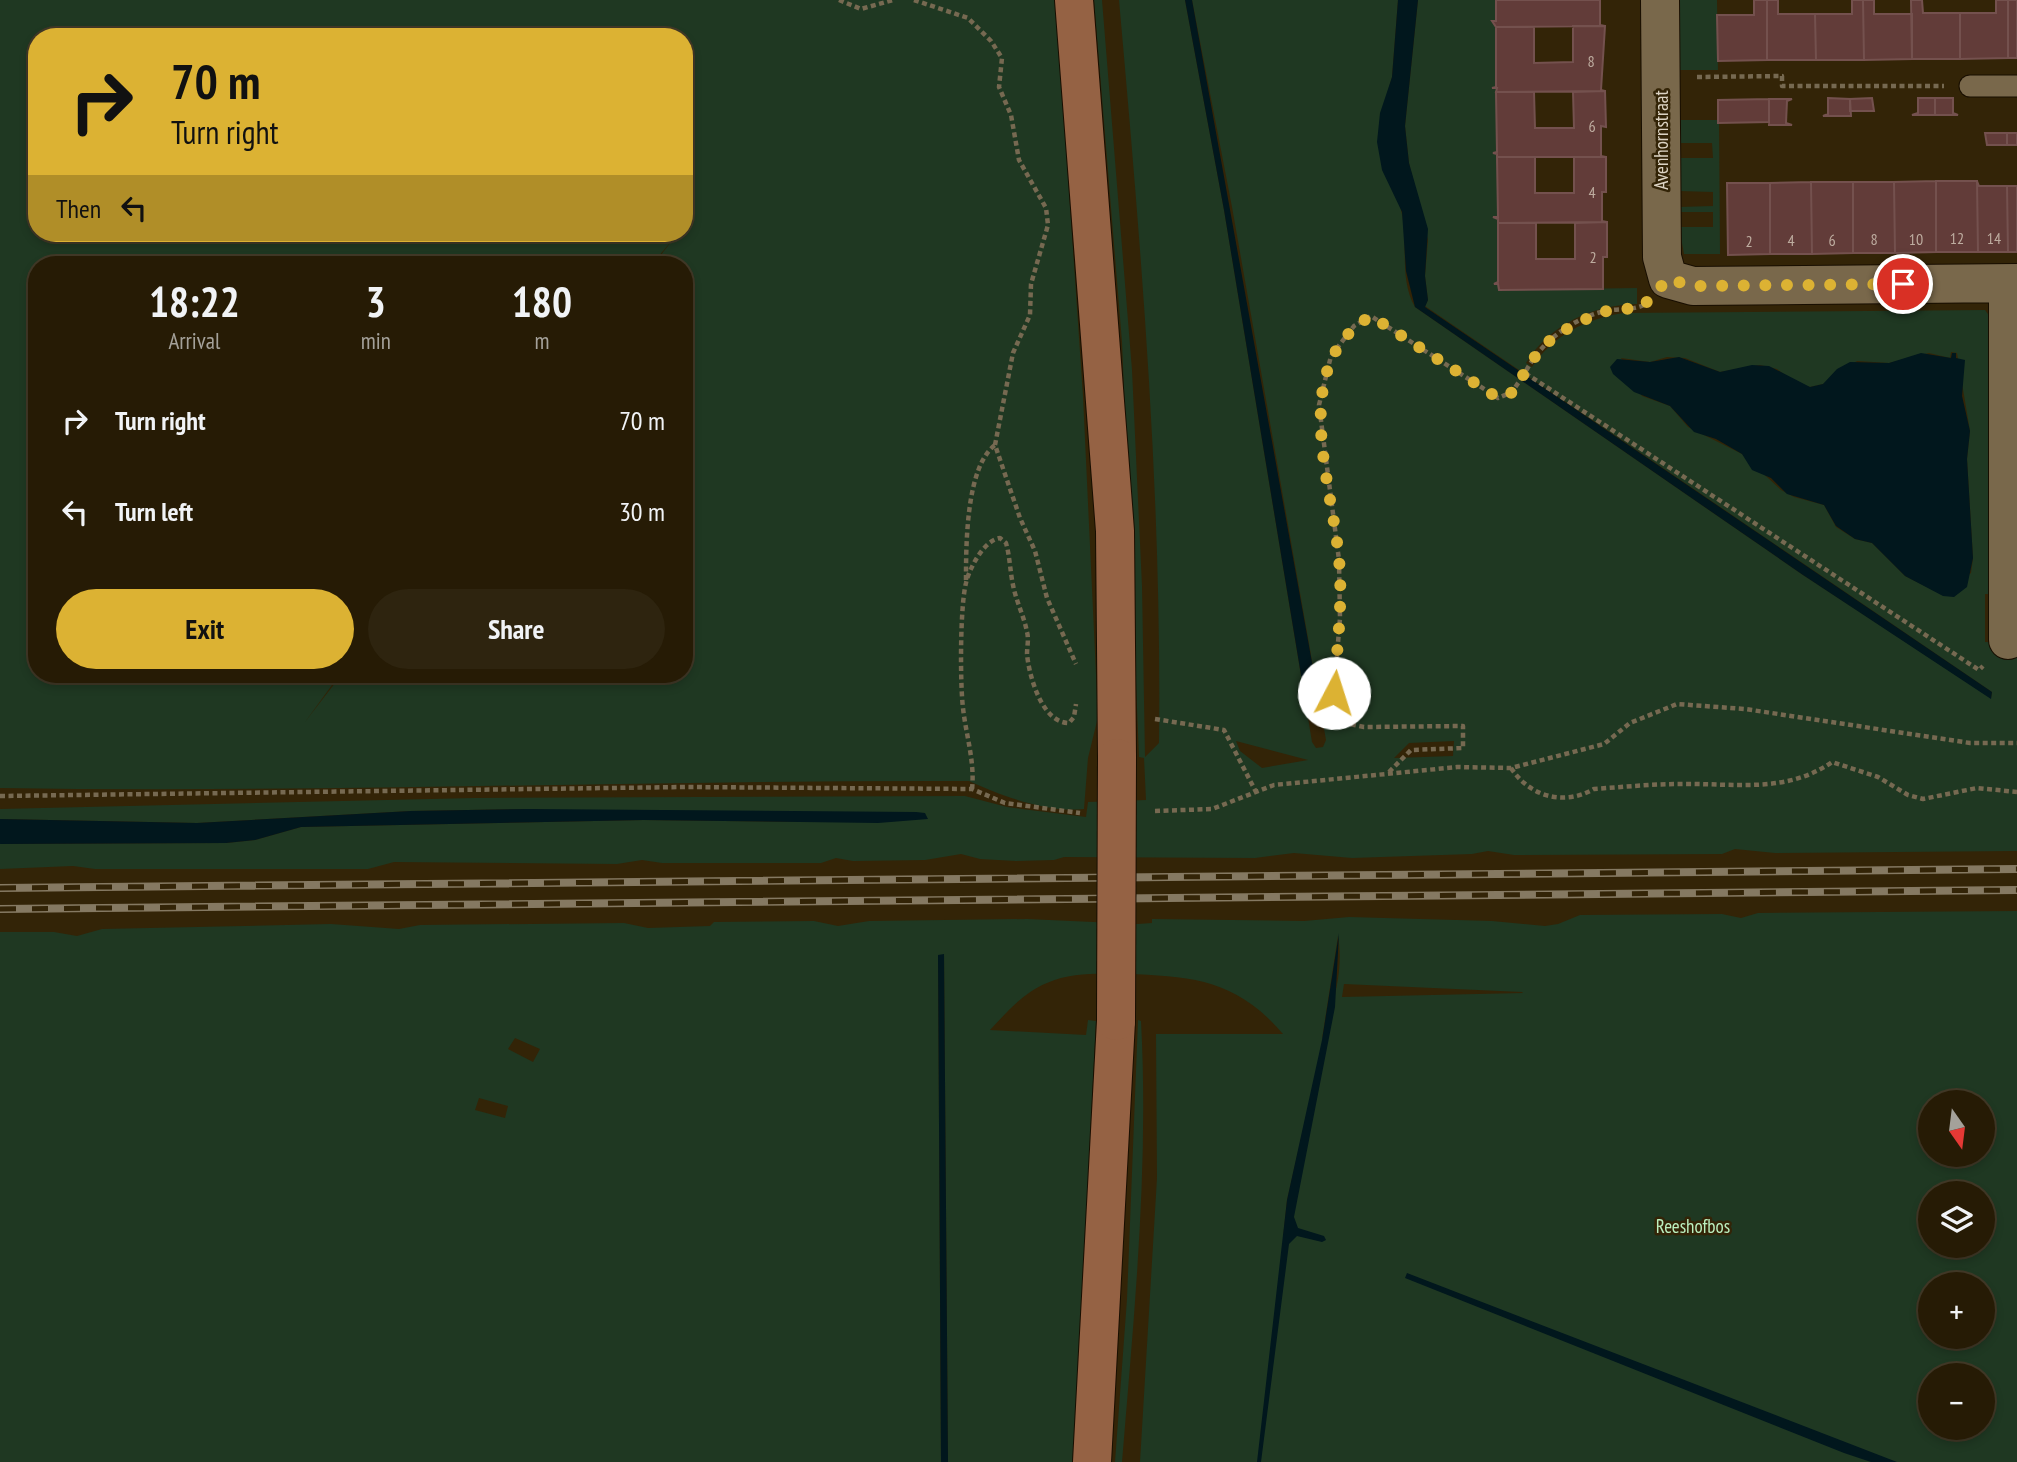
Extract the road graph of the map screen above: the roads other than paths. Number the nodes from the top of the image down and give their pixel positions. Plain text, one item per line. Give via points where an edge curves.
1 (1074, 0) edge
2 (1660, 0) edge
3 (1970, 86) road end
4 (2017, 86) edge
5 (2012, 284) edge
6 (2008, 640) road end
7 (1092, 1462) edge

1 - 7 main road, bridge via 1115,531 1116,1021
2 - 5 street, Avenhornstraat via 1662,257 1668,279 1693,286
3 - 4 lane
5 - 6 street

